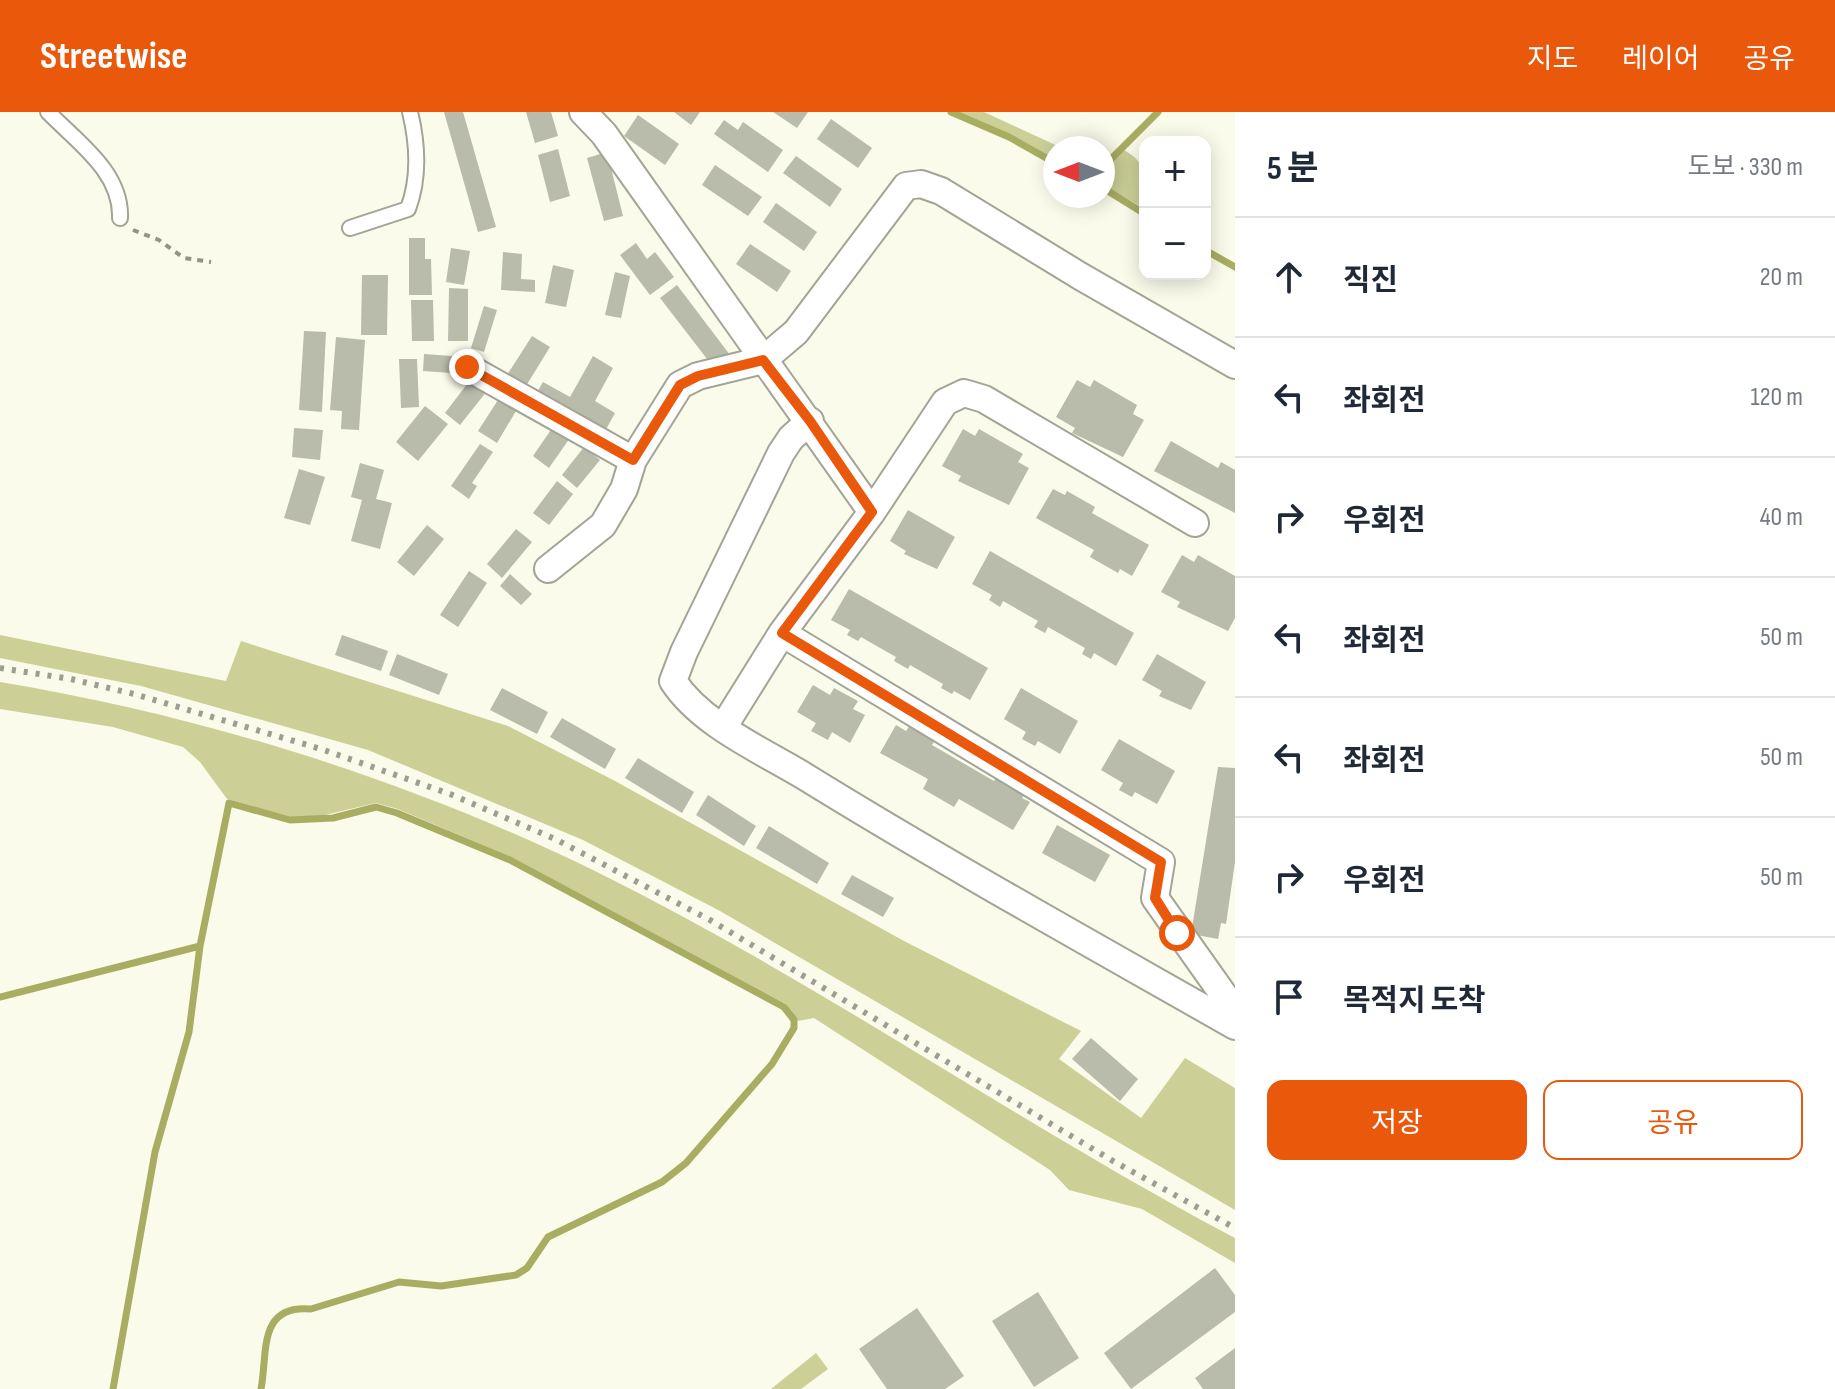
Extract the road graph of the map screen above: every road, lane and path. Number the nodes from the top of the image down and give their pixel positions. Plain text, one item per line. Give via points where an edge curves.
1 (48, 112) edge
2 (410, 112) edge
3 (583, 112) edge
4 (120, 218) joint
5 (350, 228) dead end
6 (211, 262) dead end
7 (763, 360) junction
8 (1235, 365) edge
9 (467, 367) dead end
10 (810, 421) junction
11 (633, 460) junction
12 (872, 512) junction
13 (1195, 523) dead end
14 (548, 569) dead end
15 (782, 633) junction
16 (724, 726) junction
17 (1235, 1011) edge
18 (1235, 1026) edge

1 - 4 lane via 77,137 109,178 121,202
2 - 5 lane via 417,151 416,186 408,209
3 - 7 street via 604,134
4 - 6 path via 118,223 159,240 184,258
7 - 8 street via 796,332 906,186 921,184 1004,227
7 - 10 street
7 - 11 street via 680,385
9 - 11 street
10 - 12 street
10 - 16 street via 781,453 673,681 683,696
11 - 14 street via 603,525
12 - 13 street via 945,402 964,393 984,399
12 - 15 street
15 - 16 street
15 - 17 street via 1161,862 1155,898
16 - 18 street via 867,815

